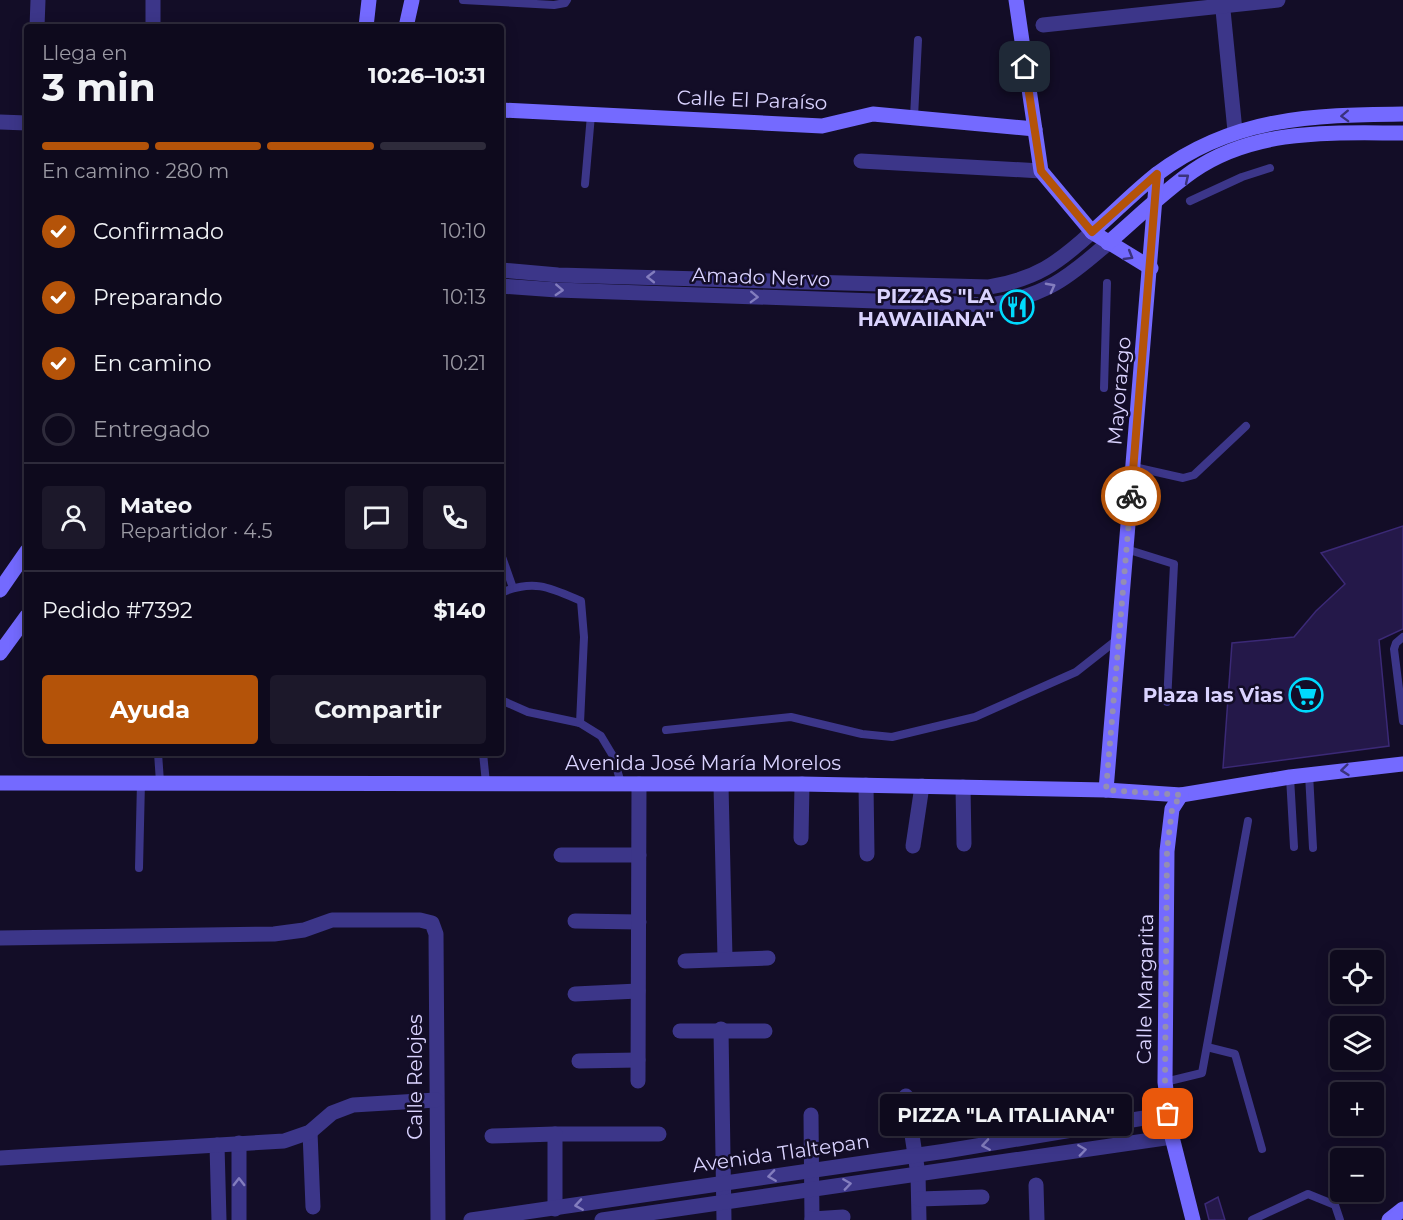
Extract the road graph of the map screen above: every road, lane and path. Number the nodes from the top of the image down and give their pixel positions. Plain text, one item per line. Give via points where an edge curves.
1 (38, 0) edge
2 (153, 0) edge
3 (369, 0) edge
4 (412, 0) edge
5 (463, 0) edge
6 (567, 0) edge
7 (1016, 0) edge
8 (1278, 0) edge
9 (1222, 3) edge
10 (38, 24) edge
11 (153, 24) edge
12 (366, 24) edge
13 (407, 24) edge
14 (1043, 25) dead end
15 (918, 40) dead end
16 (504, 110) edge
17 (1386, 114) junction
18 (1403, 114) edge
19 (591, 115) junction
20 (914, 117) junction
21 (0, 122) edge
22 (24, 123) edge
23 (1035, 129) junction
24 (1235, 131) junction
25 (1386, 133) junction
26 (1403, 133) edge
27 (861, 161) dead end
28 (1270, 168) dead end
29 (1041, 171) junction
30 (1157, 174) junction
31 (585, 184) dead end
32 (1190, 201) dead end
33 (1155, 202) junction
34 (1092, 232) junction
35 (1108, 243) junction
36 (1151, 268) junction
37 (504, 270) edge
38 (1107, 283) dead end
39 (504, 286) edge
40 (1104, 388) dead end
41 (1246, 426) dead end
42 (1134, 467) junction
43 (1126, 549) junction
44 (24, 555) edge
45 (504, 562) edge
46 (513, 588) junction
47 (0, 590) edge
48 (504, 592) edge
49 (24, 620) edge
50 (1403, 637) edge
51 (1119, 639) junction
52 (0, 653) edge
53 (504, 701) edge
54 (1167, 702) dead end
55 (1403, 721) edge
56 (580, 723) junction
57 (666, 730) dead end
58 (158, 756) edge
59 (483, 756) edge
60 (1403, 764) edge
61 (1309, 774) junction
62 (1290, 777) junction
63 (141, 782) junction
64 (160, 782) junction
65 (0, 783) edge
66 (486, 783) junction
67 (621, 783) junction
68 (639, 784) junction
69 (802, 784) junction
70 (721, 785) junction
71 (866, 785) junction
72 (922, 786) junction
73 (963, 787) junction
74 (1106, 790) junction
75 (1181, 795) junction
76 (1248, 821) dead end
77 (801, 838) dead end
78 (964, 844) dead end
79 (913, 846) dead end
80 (1294, 847) dead end
81 (1313, 848) dead end
82 (867, 854) dead end
83 (561, 855) dead end
84 (639, 855) junction
85 (139, 868) dead end
86 (574, 921) dead end
87 (639, 922) junction
88 (0, 938) edge
89 (725, 958) junction
90 (768, 958) dead end
91 (685, 961) dead end
92 (638, 992) junction
93 (575, 994) dead end
94 (721, 1029) junction
95 (680, 1031) dead end
96 (765, 1031) dead end
97 (1207, 1047) junction
98 (638, 1060) junction
99 (579, 1061) dead end
100 (638, 1081) dead end
101 (1165, 1082) junction
102 (906, 1096) dead end
103 (436, 1100) junction
104 (1168, 1114) junction
105 (811, 1115) dead end
106 (310, 1132) junction
107 (555, 1134) junction
108 (659, 1134) dead end
109 (492, 1136) dead end
110 (1039, 1136) junction
111 (1172, 1137) junction
112 (239, 1143) junction
113 (217, 1145) junction
114 (1262, 1149) dead end
115 (916, 1155) junction
116 (1042, 1155) junction
117 (0, 1158) edge
118 (811, 1171) junction
119 (918, 1174) junction
120 (722, 1182) junction
121 (1036, 1185) dead end
122 (812, 1189) junction
123 (982, 1197) dead end
124 (919, 1199) junction
125 (723, 1202) junction
126 (313, 1207) dead end
127 (555, 1209) junction
128 (1403, 1209) edge
129 (843, 1217) dead end
130 (812, 1219) edge
131 (219, 1220) edge
132 (239, 1220) edge
133 (438, 1220) edge
134 (471, 1220) edge
135 (602, 1220) edge
136 (724, 1220) edge
137 (919, 1220) edge
138 (1037, 1220) edge
139 (1193, 1220) edge
140 (1252, 1220) edge
141 (1340, 1220) edge
142 (1389, 1220) edge

1 - 10 street
2 - 11 street
3 - 12 main road
4 - 13 main road
5 - 6 lane via 554,5
7 - 23 main road
8 - 9 street
9 - 14 street
9 - 24 street
15 - 20 lane
16 - 19 main road, Calle El Paraíso
17 - 18 main road
17 -> 24 main road via 1311,117
17 - 25 street
19 - 20 main road, Calle El Paraíso via 822,126 873,114
19 - 31 lane
20 - 23 main road, Calle El Paraíso
21 - 22 street
23 - 29 main road
24 - 30 main road
25 - 26 main road
33 -> 25 main road via 1194,171 1257,142 1312,133
27 - 29 street
28 - 32 lane
29 - 34 main road
30 - 33 main road, Mayorazgo
30 - 34 main road
33 - 35 main road
33 - 36 main road, Mayorazgo
34 - 35 main road
34 -> 37 street, Amado Nervo via 1042,273 1017,283 989,287
35 -> 36 main road
39 -> 35 street, Amado Nervo via 991,305 1021,300 1050,289
36 - 42 main road, Mayorazgo
38 - 40 lane
41 - 42 lane via 1194,475 1183,478
42 - 43 main road, Mayorazgo
43 - 51 main road, Mayorazgo
43 - 54 lane via 1174,564
44 - 47 main road
45 - 46 lane
46 - 48 lane
46 - 56 lane via 543,585 581,601 584,637
49 - 52 main road
50 - 55 lane via 1394,649
51 - 57 lane via 1076,672 975,717 892,737 791,717
51 - 74 main road, Mayorazgo
53 - 56 lane via 528,712
56 - 67 lane via 602,736
58 - 64 lane
59 - 66 lane
60 -> 61 main road, Avenida José María Morelos
61 - 62 main road, Avenida José María Morelos
61 - 81 lane
62 - 75 main road, Avenida José María Morelos
62 - 80 lane
63 - 64 main road, Avenida José María Morelos
63 - 65 main road, Avenida José María Morelos
63 - 85 lane
64 - 66 main road, Avenida José María Morelos
66 - 67 main road, Avenida José María Morelos
67 - 68 main road, Avenida José María Morelos
68 - 70 main road, Avenida José María Morelos
68 - 84 street
69 - 70 main road, Avenida José María Morelos
69 - 71 main road, Avenida José María Morelos
69 - 77 street
70 - 89 street
71 - 72 main road, Avenida José María Morelos
71 - 82 street
72 - 73 main road, Avenida José María Morelos
72 - 79 street
73 - 74 main road, Avenida José María Morelos
73 - 78 street
74 - 75 main road, Avenida José María Morelos
75 - 101 main road, Calle Margarita via 1172,809 1167,851
76 - 97 lane
83 - 84 street
84 - 87 street
86 - 87 street
87 - 92 street
88 - 103 street, Calle Relojes via 274,934 304,930 332,920 432,923 436,934
89 - 90 street
89 - 91 street
92 - 93 street
92 - 98 street
94 - 95 street
94 - 96 street
94 - 120 street
97 - 101 lane via 1202,1073
97 - 114 lane via 1235,1054
98 - 99 street
98 - 100 street
101 - 104 main road, Calle Margarita
102 - 115 street
103 - 106 street via 353,1105 332,1113
103 - 133 street, Calle Relojes
104 - 110 street, Avenida Tlaltepan
104 - 111 main road, Calle Margarita
105 - 118 street
106 - 112 street via 284,1142
106 - 126 street
107 - 108 street
107 - 109 street
107 - 127 street
110 -> 115 street, Avenida Tlaltepan
110 - 116 street
116 -> 111 street, Avenida Tlaltepan
111 - 139 main road, Calle Margarita
112 - 113 street
132 -> 112 street
113 - 117 street
113 - 131 street
115 - 118 street, Avenida Tlaltepan
115 - 119 street
116 - 119 street, Avenida Tlaltepan
118 -> 120 street, Avenida Tlaltepan
118 - 122 street
122 -> 119 street, Avenida Tlaltepan
119 - 124 street
120 - 125 street
120 -> 127 street, Avenida Tlaltepan
121 - 138 street
122 - 125 street, Avenida Tlaltepan
122 - 130 street
123 - 124 street
124 - 137 street
125 - 135 street, Avenida Tlaltepan
125 - 136 street
127 - 134 street, Avenida Tlaltepan
128 - 142 main road
129 - 130 street
140 - 141 lane via 1308,1194 1335,1205

